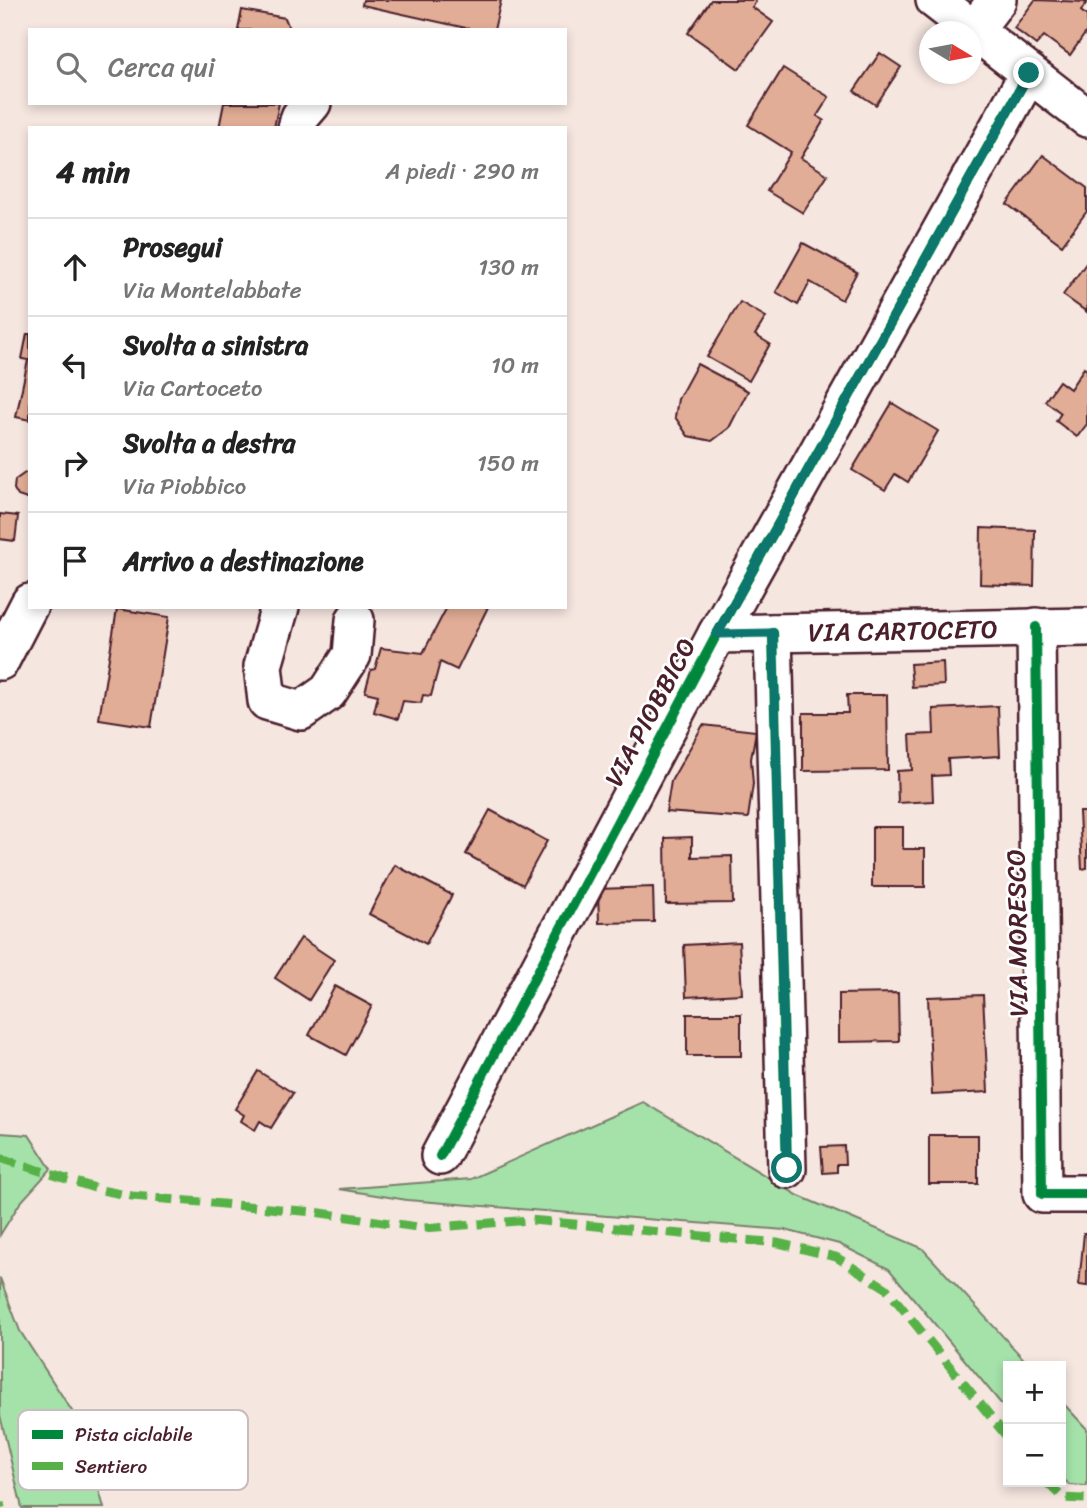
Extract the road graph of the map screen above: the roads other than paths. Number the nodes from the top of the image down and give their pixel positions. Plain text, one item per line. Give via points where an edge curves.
1 (935, 0) edge
2 (997, 0) edge
3 (962, 21) edge
4 (981, 21) edge
5 (982, 36) edge
6 (1029, 73) junction
7 (310, 105) edge
8 (1087, 118) edge
9 (298, 126) edge
10 (28, 607) edge
11 (279, 609) edge
12 (355, 620) dead end
13 (1036, 627) junction
14 (1087, 627) edge
15 (773, 633) junction
16 (717, 634) junction
17 (0, 661) edge
18 (440, 1156) dead end
19 (787, 1168) dead end
20 (1087, 1194) edge

1 - 3 street
2 - 4 street
5 - 6 street
6 - 8 street
6 - 16 street, VIA PIOBBICO
7 - 9 street
10 - 17 street
11 - 12 street via 263,666 267,701 301,711 328,692 352,655
13 - 14 street, VIA CARTOCETO
13 - 15 street, VIA CARTOCETO
13 - 20 street, VIA MORESCO via 1042,1194
15 - 16 street, VIA CARTOCETO
15 - 19 street
16 - 18 street, VIA PIOBBICO

